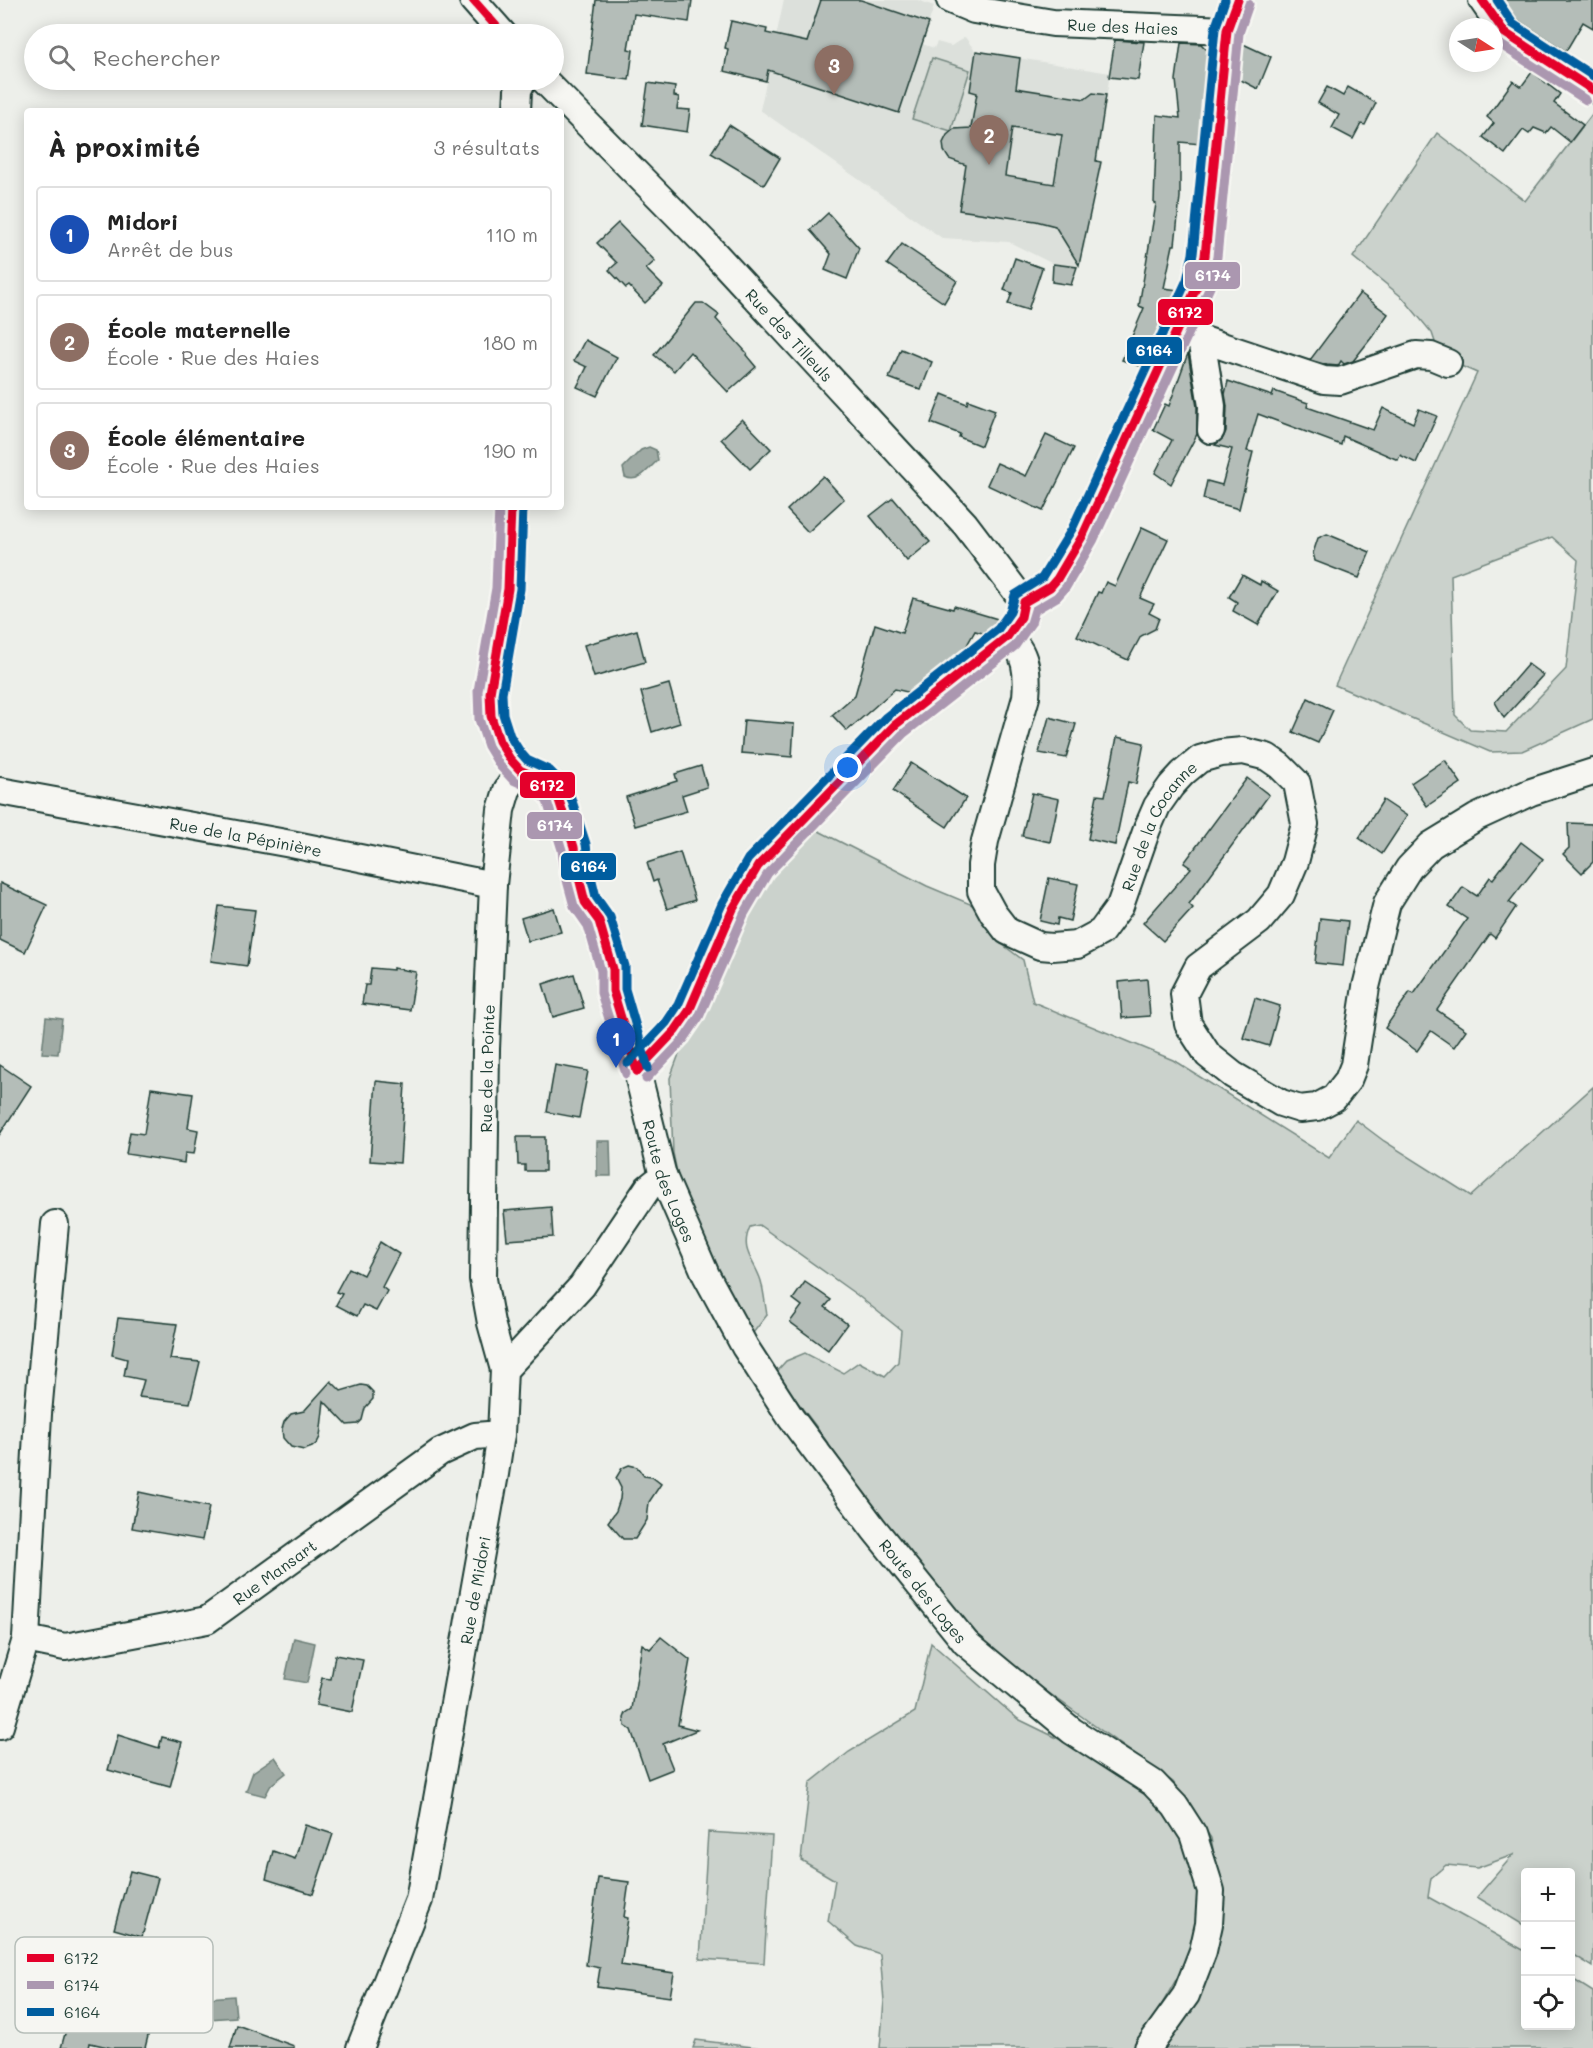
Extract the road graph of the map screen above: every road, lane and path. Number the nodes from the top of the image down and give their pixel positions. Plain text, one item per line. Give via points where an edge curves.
1 (473, 0) edge
2 (950, 0) edge
3 (1238, 0) edge
4 (1482, 0) edge
5 (494, 24) edge
6 (1227, 30) junction
7 (518, 90) edge
8 (554, 90) edge
9 (1593, 90) edge
10 (517, 108) edge
11 (1190, 333) junction
12 (1448, 363) dead end
13 (1210, 430) dead end
14 (511, 510) edge
15 (1024, 602) junction
16 (1008, 637) junction
17 (520, 770) junction
18 (1593, 772) edge
19 (0, 791) edge
20 (493, 885) junction
21 (637, 1071) junction
22 (663, 1176) junction
23 (55, 1224) dead end
24 (504, 1370) junction
25 (501, 1434) junction
26 (26, 1639) junction
27 (0, 1726) edge
28 (360, 2048) edge
29 (1148, 2048) edge

1 - 5 street
2 - 6 street, Rue des Haies via 974,10 1053,23
3 - 6 street
4 - 9 street via 1505,33
6 - 11 street via 1205,256
7 - 10 street
8 - 15 street, Rue des Tilleuls via 705,243 957,515
11 - 12 street via 1330,381 1416,354
11 - 13 street via 1212,406
11 - 15 street via 1152,382 1083,535 1057,579
14 - 17 street via 508,589 490,693 491,716 499,741
15 - 16 street via 1021,616
16 - 18 street, Rue de la Cocanne via 1023,656 1028,678 1026,697 981,865 981,891 1007,930 1040,946 1052,947 1077,945 1101,932 1120,906 1157,806 1171,786 1200,759 1243,751 1267,757 1297,783 1305,824 1281,895 1258,921 1198,967 1184,994 1188,1024 1208,1055 1233,1075 1281,1103 1300,1109 1317,1107 1334,1098 1348,1080 1387,903 1409,868 1431,846 1477,817 1531,792
16 - 21 street via 895,725 758,866 733,909 689,1011
17 - 20 street, Rue de la Pointe via 507,790 501,810
17 - 21 street, Route des Loges via 542,780 557,794 574,847 585,902 599,921 613,969 613,991
19 - 20 street, Rue de la Pépinière
20 - 24 street, Rue de la Pointe via 483,1279
21 - 22 street, Route des Loges
22 - 24 street via 648,1188 582,1286
22 - 29 street, Route des Loges via 706,1275 745,1347 792,1418 927,1596 966,1643 1021,1690 1072,1731 1153,1783 1175,1806 1193,1834 1211,1891 1209,1924 1186,1995
23 - 26 street via 38,1414
24 - 25 street, Rue de Midori
25 - 26 street, Rue Mansart via 475,1436 440,1452 207,1620 65,1647
25 - 28 street, Rue de Midori via 418,1900
26 - 27 street

